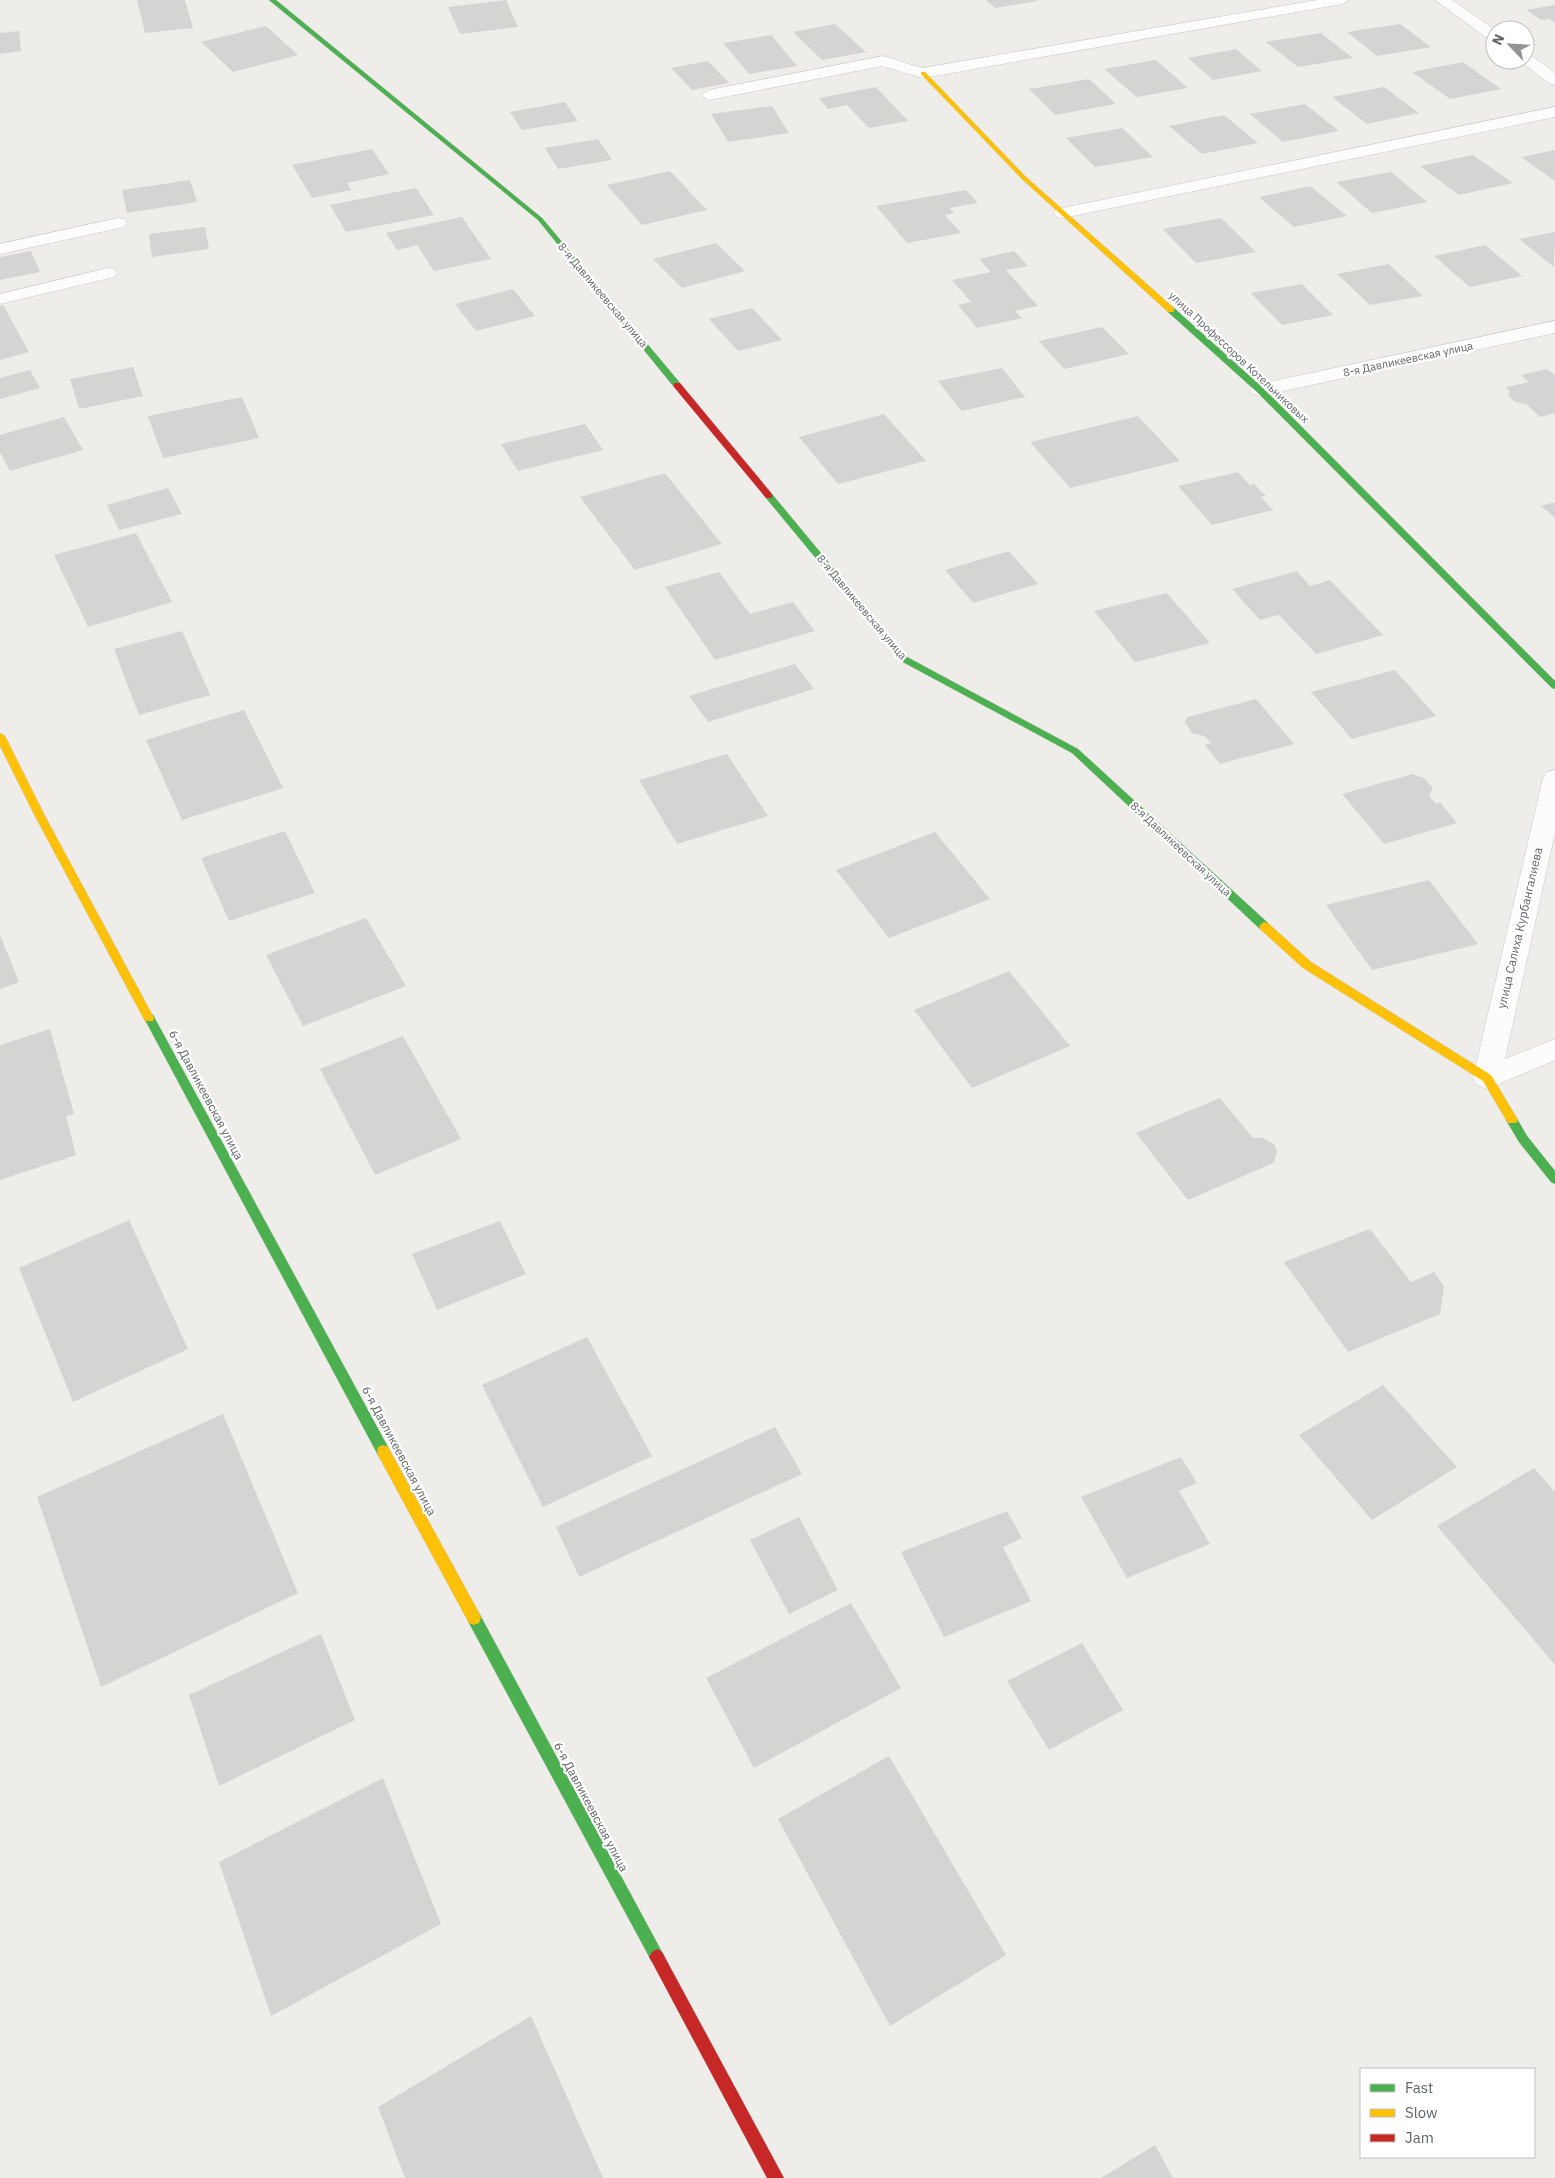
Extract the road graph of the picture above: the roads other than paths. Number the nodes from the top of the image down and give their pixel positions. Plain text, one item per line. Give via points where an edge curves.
1 (272, 0) edge
2 (1342, 0) edge
3 (1442, 0) edge
4 (1485, 30) edge
5 (1535, 65) edge
6 (923, 73) junction
7 (1555, 80) edge
8 (709, 95) dead end
9 (1555, 112) edge
10 (1063, 213) junction
11 (118, 224) dead end
12 (0, 249) edge
13 (108, 273) dead end
14 (0, 299) edge
15 (1555, 327) edge
16 (1260, 390) junction
17 (1555, 686) edge
18 (0, 736) edge
19 (1555, 778) edge
20 (1555, 1049) edge
21 (1487, 1078) junction
22 (1555, 1179) edge
23 (776, 2178) edge

1 - 21 street, 8-я Давликеевская улица via 540,220 904,659 1075,751 1307,965
2 - 6 street
3 - 4 street
5 - 7 street
6 - 8 street via 883,60
6 - 10 street, улица Профессоров Котельниковых via 1024,178
9 - 10 street
10 - 16 street, улица Профессоров Котельниковых
11 - 12 street
13 - 14 street
15 - 16 street, 8-я Давликеевская улица
16 - 17 street, улица Профессоров Котельниковых
18 - 23 street, 6-я Давликеевская улица
19 - 21 street, улица Салиха Курбангалиева
20 - 21 street
21 - 22 street, 8-я Давликеевская улица via 1524,1139

